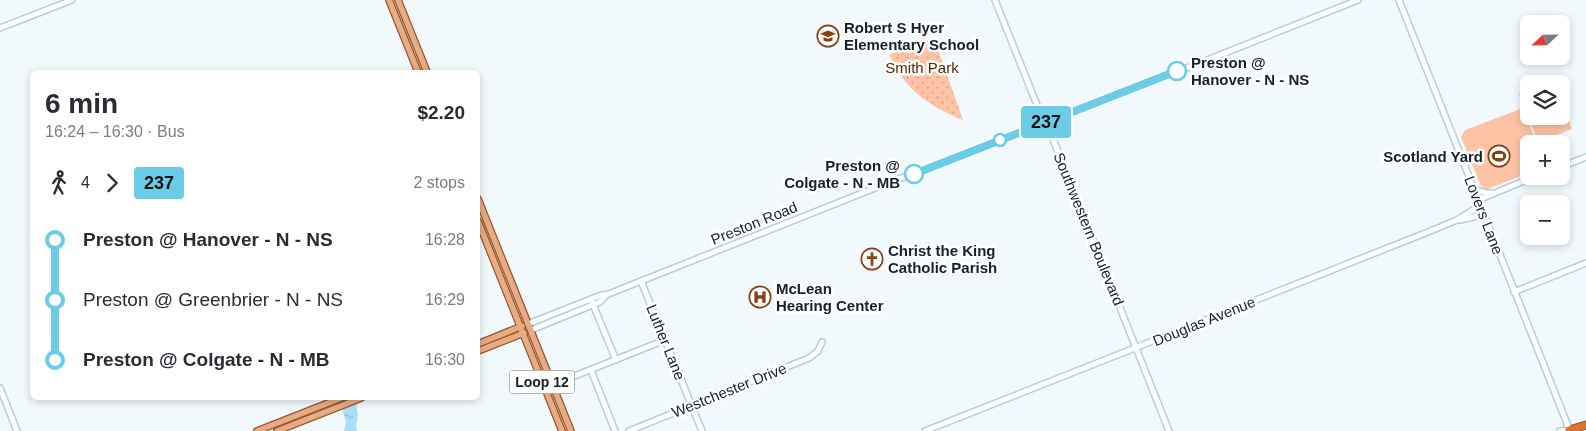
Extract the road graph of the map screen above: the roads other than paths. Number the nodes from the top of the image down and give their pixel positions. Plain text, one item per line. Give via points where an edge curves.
1 (72, 0) edge
2 (389, 0) edge
3 (398, 0) edge
4 (994, 0) edge
5 (1358, 0) edge
6 (1399, 0) edge
7 (0, 28) edge
8 (419, 70) edge
9 (426, 70) edge
10 (1045, 122) junction
11 (1586, 157) edge
12 (1570, 163) edge
13 (1520, 183) edge
14 (1474, 189) junction
15 (1495, 194) junction
16 (1479, 203) junction
17 (480, 204) edge
18 (1485, 218) junction
19 (1457, 220) junction
20 (480, 226) edge
21 (1586, 263) edge
22 (641, 281) junction
23 (1514, 292) junction
24 (603, 295) junction
25 (592, 302) junction
26 (600, 302) junction
27 (596, 311) junction
28 (528, 324) junction
29 (520, 327) junction
30 (531, 330) junction
31 (523, 334) junction
32 (665, 340) junction
33 (822, 342) dead end
34 (480, 343) edge
35 (1136, 348) junction
36 (480, 350) edge
37 (616, 360) junction
38 (591, 370) junction
39 (552, 385) junction
40 (0, 388) edge
41 (336, 400) edge
42 (356, 400) edge
43 (692, 405) junction
44 (555, 414) junction
45 (1586, 425) edge
46 (1569, 430) edge
47 (17, 431) edge
48 (257, 431) edge
49 (277, 431) edge
50 (562, 431) edge
51 (566, 431) edge
52 (571, 431) edge
53 (615, 431) edge
54 (629, 431) edge
55 (702, 431) edge
56 (925, 431) edge
57 (1169, 431) edge
58 (1560, 431) edge

1 - 7 street
2 - 8 main road
3 - 9 main road
4 - 10 street, Southwestern Boulevard
5 - 10 street, Preston Road
6 - 14 street, Lovers Lane
10 - 22 street, Preston Road
10 - 35 street, Southwestern Boulevard
11 - 12 street
13 - 15 street, Douglas Avenue
14 - 15 street
14 - 16 street, Lovers Lane
15 - 16 street, Douglas Avenue
16 - 18 street, Lovers Lane
16 - 19 street, Douglas Avenue
17 - 28 main road, Loop 12
18 - 19 street via 1477,216
18 - 23 street, Lovers Lane
19 - 35 street, Douglas Avenue
20 - 29 main road, Loop 12
21 - 23 street
22 - 24 street, Preston Road
22 - 32 street, Luther Lane
23 - 46 street, Lovers Lane
24 - 25 street, Preston Road
24 - 26 street, Preston Road
25 - 26 street, Preston Road
25 - 27 street
25 - 28 street, Preston Road
25 - 30 street, Preston Road
26 - 27 street
27 - 37 street
28 - 29 main road, Preston Road
28 - 30 main road, Loop 12
29 - 31 main road, Loop 12
29 - 34 main road, Preston Road
30 - 31 main road, Preston Road
30 - 39 main road, Loop 12
31 - 36 main road, Preston Road
31 - 44 main road, Loop 12
32 - 37 street
32 - 43 street, Luther Lane
33 - 43 street, Westchester Drive via 818,351 809,358
35 - 56 street, Douglas Avenue
35 - 57 street, Southwestern Boulevard
37 - 38 street
38 - 39 street
38 - 53 street
39 - 52 main road, Loop 12
40 - 47 street
41 - 48 main road
42 - 49 main road
43 - 54 street, Westchester Drive
43 - 55 street, Luther Lane
44 - 50 main road, Loop 12
44 - 51 main road via 562,420
45 - 46 highway
46 - 58 street

